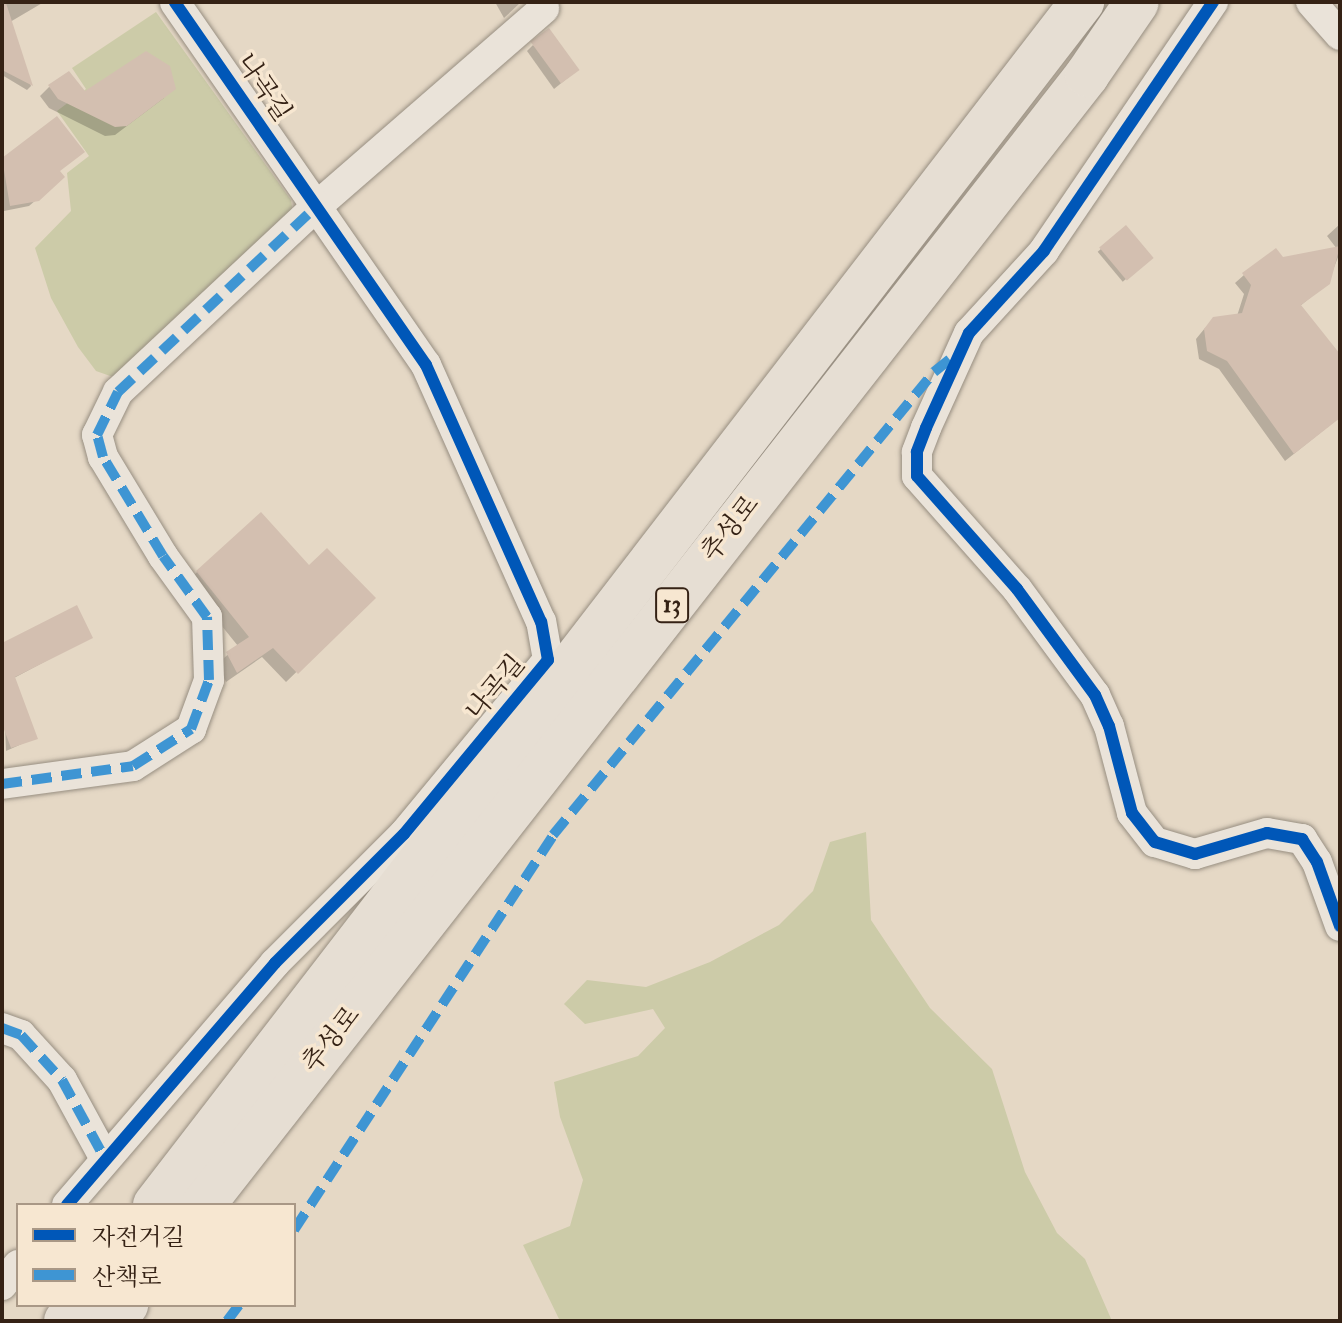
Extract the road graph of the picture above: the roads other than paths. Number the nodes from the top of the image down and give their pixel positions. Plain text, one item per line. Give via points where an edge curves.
1 (175, 2) edge
2 (1082, 2) edge
3 (1137, 2) edge
4 (1213, 2) edge
5 (1311, 2) edge
6 (544, 9) dead end
7 (1340, 35) edge
8 (317, 206) junction
9 (2, 784) edge
10 (1340, 926) edge
11 (2, 1028) edge
12 (104, 1157) junction
13 (69, 1203) edge
14 (157, 1203) edge
15 (205, 1203) edge
16 (16, 1268) edge
17 (2, 1285) edge

1 - 8 street, 나곡길
2 - 14 main road, 추성로 / 13
3 - 15 main road, 추성로 / 13 via 1087,75
4 - 10 street via 1044,251 969,333 917,452 917,476 1017,589 1060,655 1095,695 1109,726 1132,813 1142,828 1167,850 1195,854 1267,833 1302,839 1317,862
5 - 7 street
6 - 8 street
8 - 9 street via 118,392 97,435 103,457 207,617 209,680 191,729 133,766
8 - 12 street, 나곡길 via 426,365 541,622 548,660 404,834 275,963
11 - 12 street via 21,1035 62,1080
12 - 13 street, 나곡길
16 - 17 street

